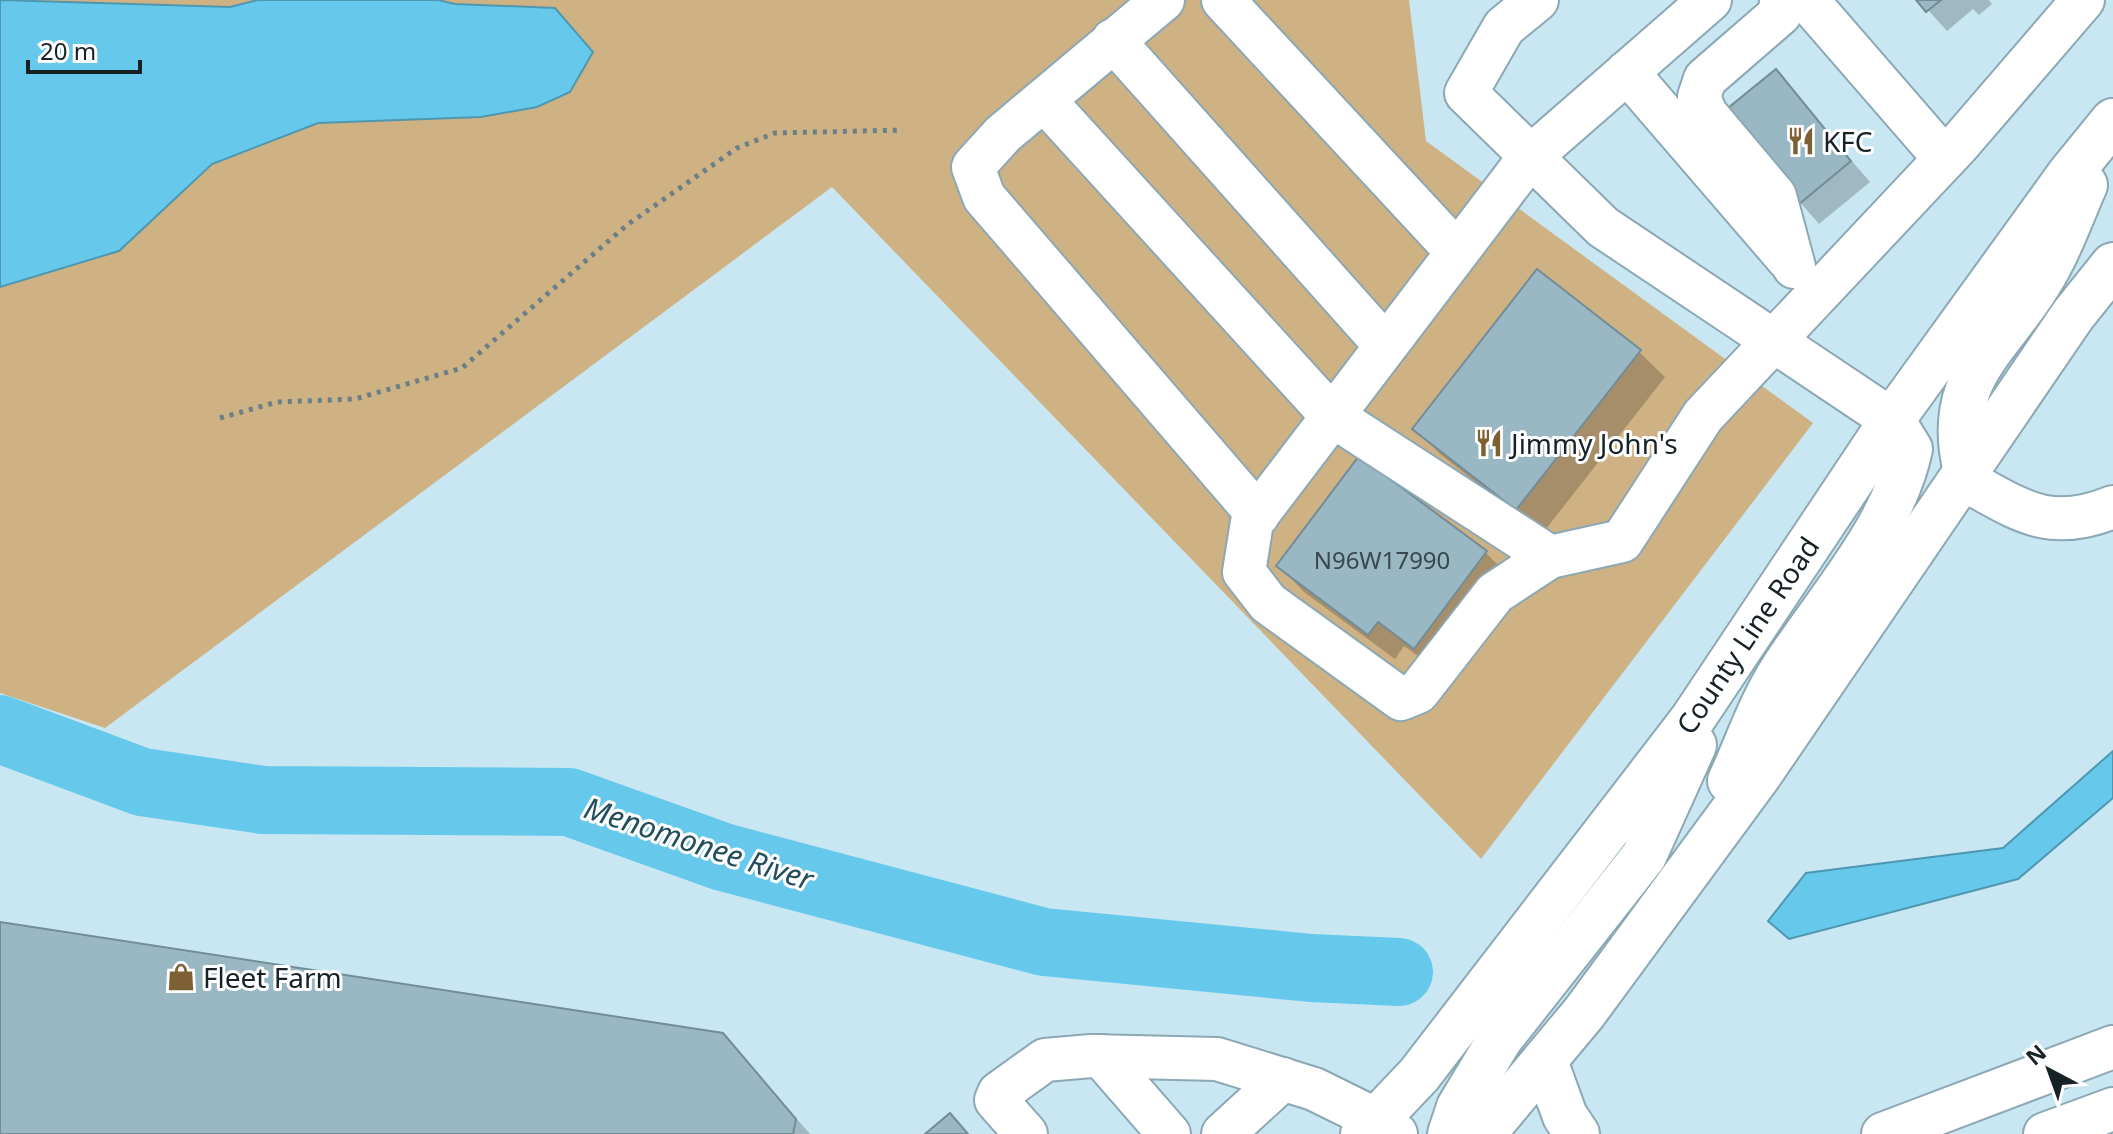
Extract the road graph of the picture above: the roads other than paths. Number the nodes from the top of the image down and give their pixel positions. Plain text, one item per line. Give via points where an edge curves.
1 (1163, 0) edge
2 (1223, 0) edge
3 (1537, 0) edge
4 (1710, 0) edge
5 (1773, 0) edge
6 (1781, 0) edge
7 (1807, 0) edge
8 (2080, 1) edge
9 (1113, 40) junction
10 (1640, 87) junction
11 (1044, 100) junction
12 (2113, 123) edge
13 (1529, 158) junction
14 (1945, 159) junction
15 (2113, 237) edge
16 (1457, 252) junction
17 (2113, 265) edge
18 (1806, 280) junction
19 (2073, 315) junction
20 (1772, 340) junction
21 (1385, 345) junction
22 (1331, 415) junction
23 (1892, 420) junction
24 (1964, 475) junction
25 (2113, 507) edge
26 (1258, 515) junction
27 (1550, 557) junction
28 (1733, 658) junction
29 (1687, 873) junction
30 (2113, 1047) edge
31 (1101, 1056) junction
32 (1545, 1061) junction
33 (1419, 1075) junction
34 (1283, 1079) junction
35 (2113, 1109) edge
36 (1476, 1127) edge
37 (1379, 1129) edge
38 (1026, 1134) edge
39 (1169, 1134) edge
40 (1223, 1134) edge
41 (1577, 1134) edge
42 (1883, 1134) edge
43 (2045, 1134) edge

1 - 9 street
2 - 16 street
3 - 13 street via 1504,27 1466,93
4 - 10 street
5 - 10 street
6 - 18 street via 1780,14 1705,79 1699,97 1706,114 1775,196
7 - 14 street
8 - 14 street
9 - 11 street
9 - 21 street
10 - 13 street
10 - 18 street
11 - 22 street
11 - 26 street via 973,167 984,197
12 - 23 main road, County Line Road via 2069,175
12 - 24 main road via 2044,274 1969,381 1959,414
13 - 16 street
13 - 20 street via 1603,227
14 - 18 street
15 - 19 main road
16 - 21 street
17 - 19 main road
18 - 20 street
19 - 24 main road
20 - 23 street
20 - 27 street via 1703,416 1622,541
21 - 22 street
22 - 26 street
22 - 27 street
23 - 24 main road
23 - 28 main road, County Line Road
23 - 29 main road via 1910,449 1903,483 1780,674
24 - 25 street via 2035,517 2082,520
24 - 29 main road
26 - 27 street via 1252,522 1244,572 1260,593 1401,699 1418,692 1495,593
28 - 33 main road, County Line Road
28 - 36 main road via 1644,856 1500,1039
29 - 32 main road
30 - 42 street
31 - 34 street via 1217,1059
31 - 38 street via 1045,1060 999,1093 996,1100
31 - 39 street
32 - 36 main road
32 - 41 main road
33 - 36 street
33 - 37 main road, County Line Road
34 - 37 street via 1314,1089
34 - 40 street
35 - 43 street

